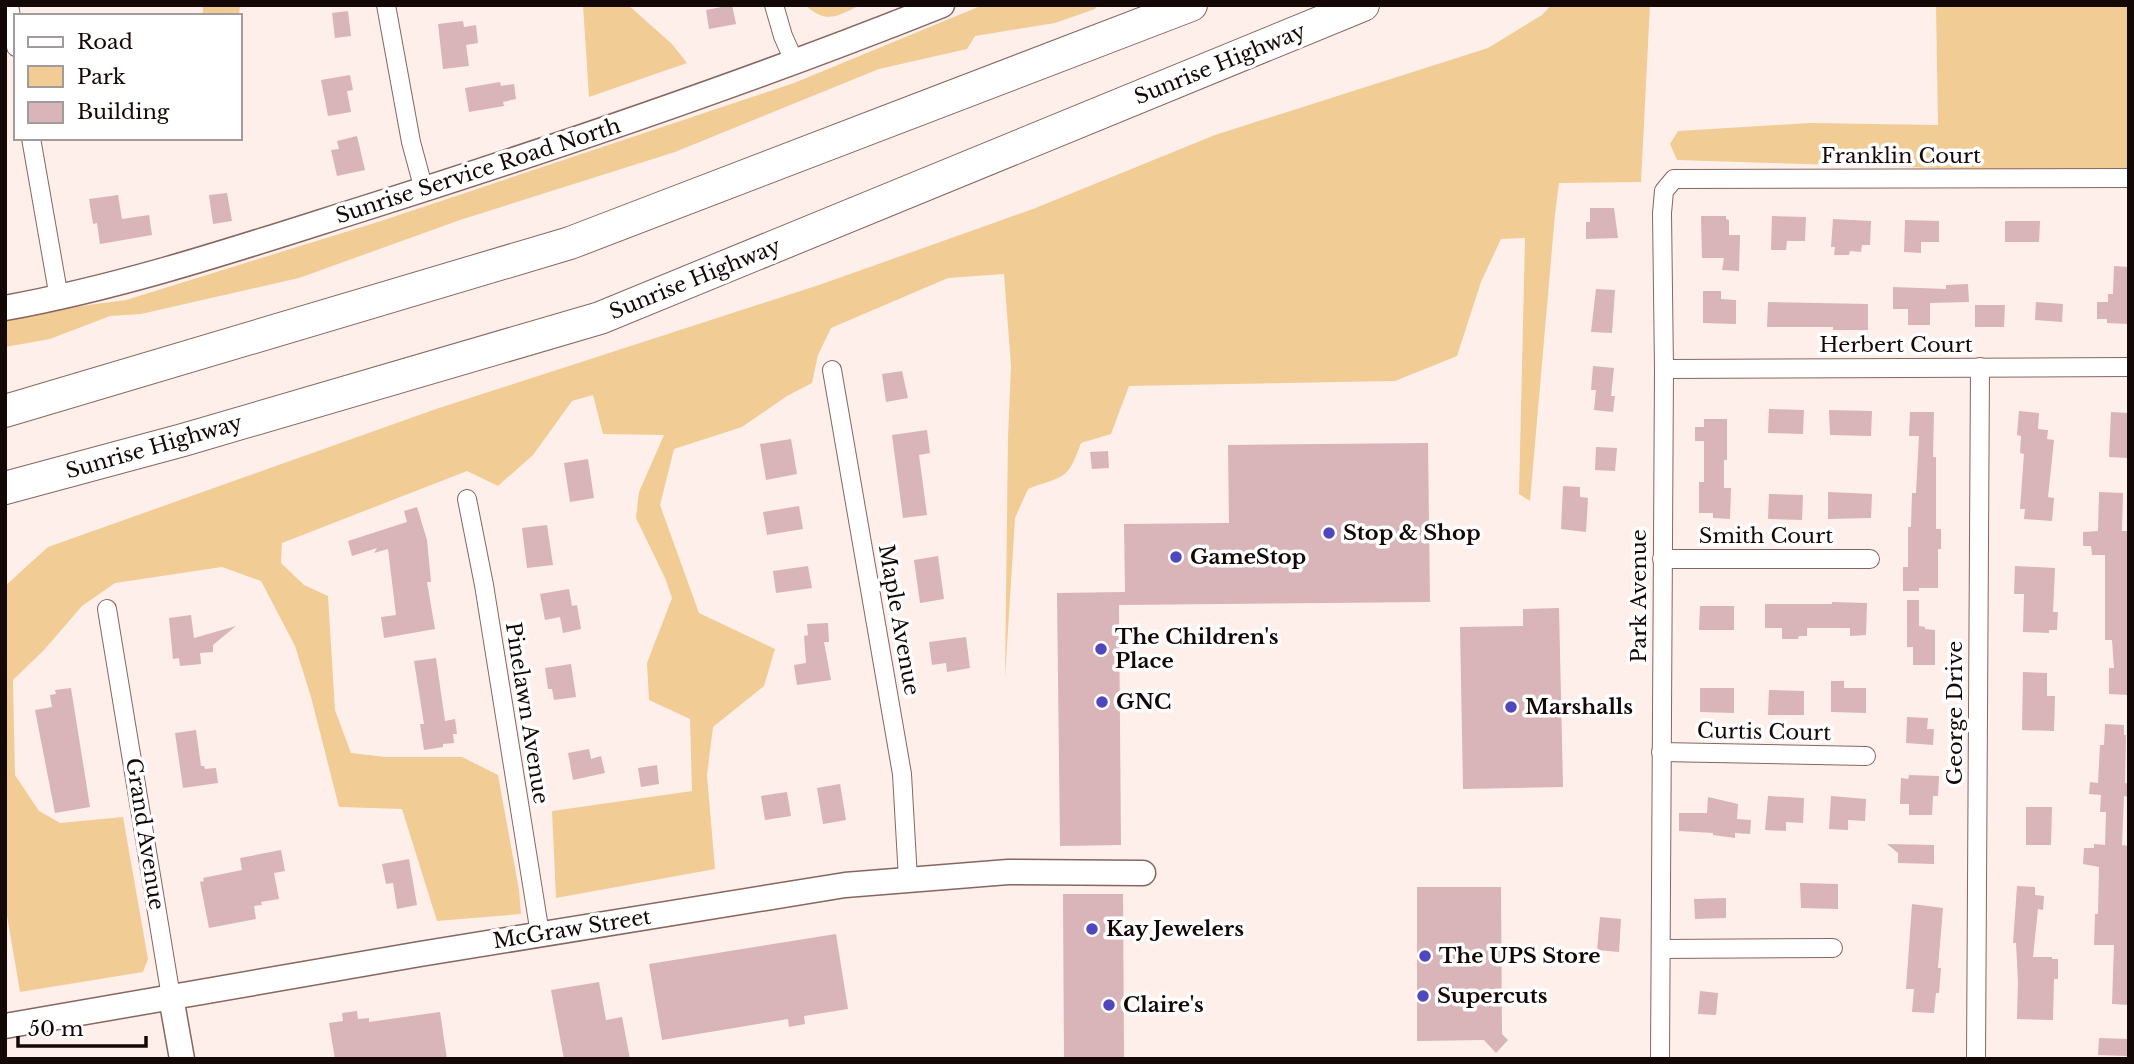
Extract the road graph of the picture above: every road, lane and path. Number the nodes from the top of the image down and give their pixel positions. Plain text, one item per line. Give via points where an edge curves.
1 (9, 5) edge
2 (386, 5) edge
3 (774, 5) edge
4 (942, 5) edge
5 (1191, 5) edge
6 (1363, 5) edge
7 (14, 35) edge
8 (795, 63) junction
9 (31, 140) edge
10 (2129, 178) edge
11 (1674, 179) joint
12 (424, 190) junction
13 (59, 298) junction
14 (5, 308) edge
15 (1980, 367) junction
16 (2129, 367) edge
17 (1664, 369) junction
18 (832, 370) dead end
19 (5, 411) edge
20 (183, 440) junction
21 (5, 488) edge
22 (467, 499) dead end
23 (5, 510) edge
24 (1662, 559) junction
25 (1870, 559) dead end
26 (107, 609) dead end
27 (1661, 752) junction
28 (1867, 756) dead end
29 (1143, 873) dead end
30 (908, 879) junction
31 (540, 934) junction
32 (1661, 948) junction
33 (1833, 948) dead end
34 (171, 997) junction
35 (5, 1026) edge
36 (182, 1059) edge
37 (1660, 1059) edge
38 (1976, 1059) edge

1 - 7 street
2 - 12 street
3 - 8 street
4 - 8 street, Sunrise Service Road North
5 - 19 highway via 570,243
6 - 20 highway, Sunrise Highway via 600,318
8 - 12 street, Sunrise Service Road North
9 - 13 street
10 - 11 street, Franklin Court
11 - 17 street, Park Avenue via 1664,191 1662,213
12 - 13 street, Sunrise Service Road North
13 - 14 street, Sunrise Service Road North
15 - 16 street, Herbert Court
15 - 17 street, Herbert Court
15 - 38 street, George Drive
17 - 24 street, Park Avenue
18 - 30 street, Maple Avenue via 902,774
20 - 21 highway, Sunrise Highway
20 - 23 highway
22 - 31 street, Pinelawn Avenue
24 - 25 street, Smith Court
24 - 27 street, Park Avenue
26 - 34 street, Grand Avenue
27 - 28 street, Curtis Court
27 - 32 street, Park Avenue
29 - 30 street, McGraw Street via 1008,872
30 - 31 street, McGraw Street via 816,888
31 - 34 street, McGraw Street
32 - 33 street
32 - 37 street, Park Avenue
34 - 35 street, McGraw Street
34 - 36 street, Grand Avenue

